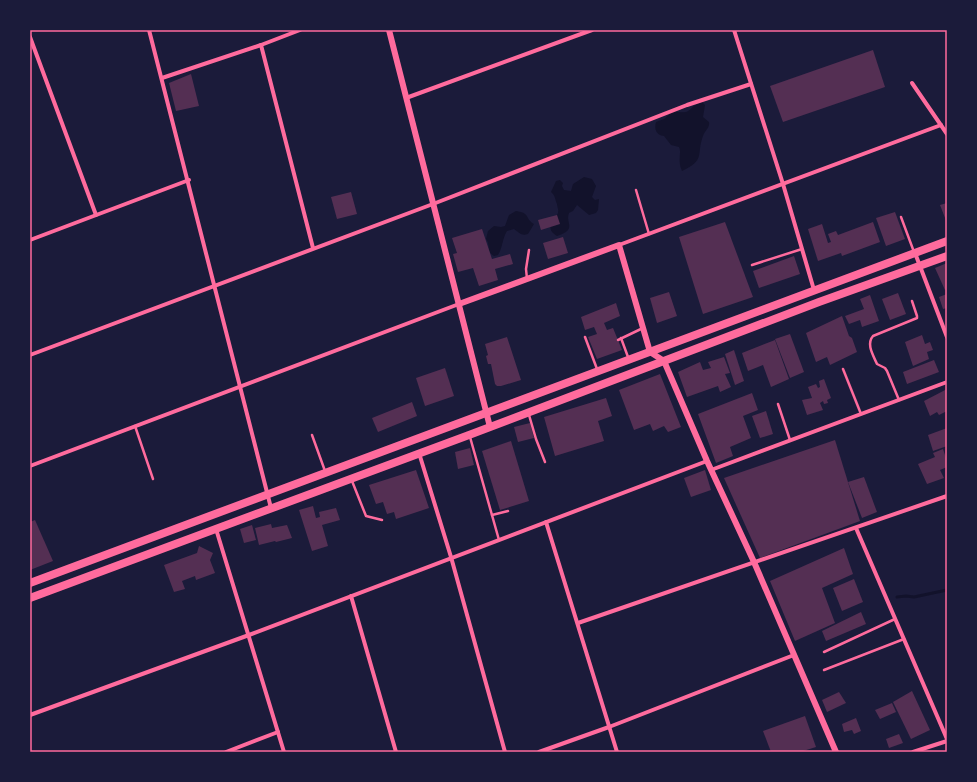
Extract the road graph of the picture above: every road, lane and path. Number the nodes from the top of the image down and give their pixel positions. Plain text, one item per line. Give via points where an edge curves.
1 (149, 30) edge
2 (300, 30) edge
3 (389, 30) edge
4 (592, 30) edge
5 (734, 30) edge
6 (30, 37) edge
7 (261, 45) junction
8 (162, 78) junction
9 (912, 83) dead end
10 (751, 84) junction
11 (406, 98) junction
12 (941, 125) junction
13 (947, 134) edge
14 (189, 180) junction
15 (783, 184) junction
16 (636, 190) dead end
17 (433, 204) junction
18 (96, 215) junction
19 (901, 217) dead end
20 (649, 234) junction
21 (30, 240) edge
22 (947, 241) edge
23 (619, 245) junction
24 (313, 248) junction
25 (802, 249) junction
26 (529, 250) dead end
27 (915, 253) junction
28 (947, 256) edge
29 (752, 265) dead end
30 (920, 266) junction
31 (527, 279) junction
32 (214, 286) junction
33 (814, 290) junction
34 (912, 301) dead end
35 (459, 304) junction
36 (644, 328) junction
37 (585, 337) dead end
38 (947, 337) edge
39 (621, 338) junction
40 (618, 340) dead end
41 (650, 352) junction
42 (30, 355) edge
43 (629, 360) junction
44 (662, 360) junction
45 (844, 368) dead end
46 (598, 371) junction
47 (947, 382) edge
48 (240, 387) junction
49 (899, 400) junction
50 (778, 404) dead end
51 (529, 412) junction
52 (487, 413) junction
53 (861, 414) junction
54 (135, 426) junction
55 (490, 427) junction
56 (312, 435) dead end
57 (469, 435) junction
58 (790, 440) junction
59 (419, 453) junction
60 (707, 461) junction
61 (545, 462) dead end
62 (30, 466) edge
63 (711, 470) junction
64 (326, 473) junction
65 (351, 478) junction
66 (153, 479) dead end
67 (268, 495) junction
68 (947, 496) edge
69 (271, 508) junction
70 (508, 510) dead end
71 (492, 515) junction
72 (382, 520) dead end
73 (546, 522) junction
74 (856, 528) junction
75 (216, 529) junction
76 (499, 540) junction
77 (451, 557) junction
78 (754, 562) junction
79 (30, 583) edge
80 (351, 596) junction
81 (30, 598) edge
82 (896, 618) junction
83 (578, 623) junction
84 (249, 635) junction
85 (905, 639) junction
86 (824, 652) dead end
87 (794, 655) junction
88 (824, 670) dead end
89 (30, 715) edge
90 (609, 727) junction
91 (278, 732) junction
92 (947, 740) edge
93 (226, 752) edge
94 (284, 752) edge
95 (396, 752) edge
96 (506, 752) edge
97 (539, 752) edge
98 (617, 752) edge
99 (836, 752) edge
100 (913, 752) edge

1 - 8 street
2 - 7 street
3 - 11 main road
4 - 11 street
5 - 10 street
6 - 18 street
7 - 8 street
7 - 24 street
8 - 14 street
9 - 12 street
10 - 15 street
10 - 17 street via 687,105
11 - 17 main road
12 - 13 street
12 - 15 street
14 - 18 street
14 - 32 street
15 - 20 street
15 - 25 street
16 - 20 lane
17 - 24 street
17 - 35 main road
18 - 21 street
19 - 27 lane
20 - 23 street
22 - 27 highway
23 - 31 main road
23 - 36 main road
24 - 32 street
25 - 29 lane
25 - 33 street
26 - 31 lane
27 - 30 street
27 - 33 highway
28 - 30 highway
30 - 38 street
30 - 44 highway
31 - 35 main road
32 - 42 street
32 - 48 street
33 - 41 highway
34 - 49 lane via 917,318 873,336 869,343 877,364 887,371
35 - 48 street
35 - 52 main road
36 - 39 lane
36 - 41 main road
37 - 46 lane
39 - 40 lane
39 - 43 lane
41 - 43 highway
41 - 44 main road
43 - 46 highway
44 - 51 highway
44 - 60 main road
45 - 53 lane
46 - 52 highway
47 - 49 street
48 - 54 street
48 - 67 street
49 - 53 street
50 - 58 lane
51 - 55 highway
51 - 61 lane
52 - 55 main road
52 - 64 highway
53 - 58 street
54 - 62 street
54 - 66 lane
55 - 57 highway
56 - 64 lane
57 - 59 highway
57 - 71 lane
58 - 63 street
59 - 65 highway
59 - 77 street
60 - 63 main road
60 - 73 street
63 - 78 main road
64 - 67 highway
65 - 69 highway
65 - 72 lane via 366,516
67 - 69 street
67 - 79 highway
68 - 74 street
69 - 75 highway
70 - 71 lane
71 - 76 lane
73 - 76 street
73 - 83 street
74 - 78 street
74 - 82 street
75 - 81 highway
75 - 84 street
76 - 77 street
77 - 80 street
77 - 96 street
78 - 83 street
78 - 87 main road
80 - 84 street
80 - 95 street
82 - 85 street
82 - 86 lane
83 - 90 street
84 - 89 street
84 - 91 street
85 - 88 lane
85 - 92 street
87 - 90 street
87 - 99 main road
90 - 97 street
90 - 98 street
91 - 93 street
91 - 94 street
92 - 100 street

